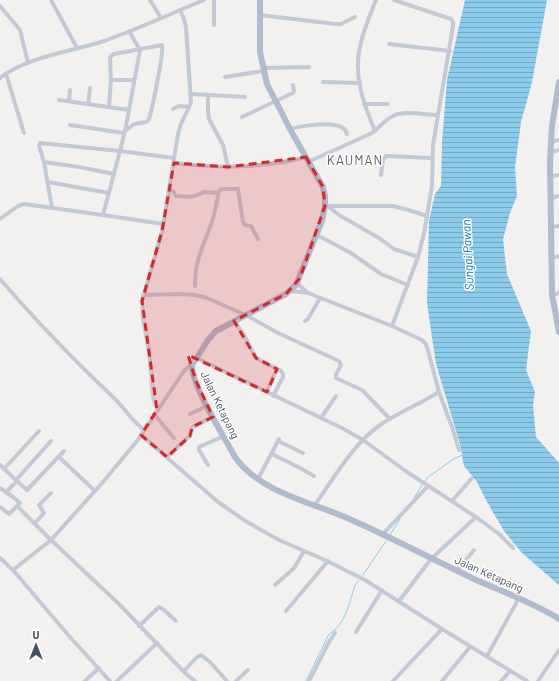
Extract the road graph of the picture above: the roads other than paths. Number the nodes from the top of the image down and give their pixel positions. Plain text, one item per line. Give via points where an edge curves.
1 (51, 0) edge
2 (150, 0) edge
3 (204, 0) edge
4 (214, 0) edge
5 (260, 0) edge
6 (376, 0) edge
7 (394, 0) edge
8 (0, 6) edge
9 (180, 10) junction
10 (260, 15) junction
11 (355, 17) dead end
12 (162, 18) junction
13 (214, 24) dead end
14 (129, 31) junction
15 (389, 44) dead end
16 (77, 48) junction
17 (140, 50) junction
18 (450, 51) junction
19 (28, 63) junction
20 (309, 67) dead end
21 (263, 70) junction
22 (6, 74) junction
23 (225, 77) dead end
24 (0, 78) edge
25 (111, 80) junction
26 (134, 80) junction
27 (323, 82) dead end
28 (559, 82) edge
29 (360, 83) junction
30 (293, 85) dead end
31 (90, 88) dead end
32 (70, 90) dead end
33 (191, 94) junction
34 (208, 95) junction
35 (245, 97) dead end
36 (59, 100) dead end
37 (68, 101) junction
38 (275, 101) junction
39 (88, 104) junction
40 (364, 104) junction
41 (388, 104) dead end
42 (109, 107) junction
43 (189, 107) junction
44 (173, 109) dead end
45 (129, 110) junction
46 (438, 115) junction
47 (242, 117) dead end
48 (70, 125) dead end
49 (290, 129) junction
50 (375, 131) junction
51 (124, 132) junction
52 (24, 133) dead end
53 (347, 134) dead end
54 (559, 140) edge
55 (551, 142) junction
56 (559, 150) edge
57 (120, 151) junction
58 (551, 152) junction
59 (432, 158) junction
60 (307, 159) junction
61 (174, 161) junction
62 (44, 162) junction
63 (228, 167) junction
64 (114, 174) junction
65 (381, 175) dead end
66 (559, 175) edge
67 (551, 176) junction
68 (48, 182) junction
69 (169, 190) junction
70 (109, 193) junction
71 (218, 194) junction
72 (559, 196) edge
73 (551, 198) junction
74 (327, 206) junction
75 (52, 208) junction
76 (103, 215) junction
77 (427, 216) junction
78 (0, 219) edge
79 (163, 224) junction
80 (559, 226) edge
81 (552, 227) junction
82 (317, 235) junction
83 (258, 239) dead end
84 (559, 256) edge
85 (418, 257) junction
86 (552, 258) junction
87 (0, 279) edge
88 (298, 282) junction
89 (4, 284) junction
90 (195, 286) dead end
91 (408, 286) junction
92 (0, 288) edge
93 (291, 291) junction
94 (308, 293) junction
95 (559, 294) edge
96 (143, 295) junction
97 (552, 295) junction
98 (320, 298) junction
99 (246, 315) junction
100 (234, 321) junction
101 (305, 321) dead end
102 (392, 326) junction
103 (559, 332) edge
104 (194, 361) junction
105 (277, 368) junction
106 (267, 392) junction
107 (439, 392) junction
108 (273, 396) junction
109 (336, 396) dead end
110 (207, 406) junction
111 (156, 412) junction
112 (190, 414) dead end
113 (213, 417) junction
114 (321, 418) junction
115 (390, 419) junction
116 (144, 430) junction
117 (39, 431) dead end
118 (141, 435) junction
119 (224, 436) junction
120 (174, 438) dead end
121 (363, 440) junction
122 (51, 441) dead end
123 (459, 450) dead end
124 (64, 452) dead end
125 (302, 453) dead end
126 (272, 454) junction
127 (58, 457) junction
128 (167, 457) junction
129 (0, 465) edge
130 (208, 465) dead end
131 (4, 469) junction
132 (314, 476) dead end
133 (472, 478) dead end
134 (258, 479) junction
135 (16, 480) junction
136 (428, 486) junction
137 (0, 488) edge
138 (95, 491) junction
139 (6, 492) junction
140 (51, 493) dead end
141 (452, 501) junction
142 (17, 506) junction
143 (314, 506) junction
144 (0, 507) edge
145 (476, 517) junction
146 (35, 523) junction
147 (382, 535) junction
148 (51, 540) junction
149 (513, 548) dead end
150 (474, 550) dead end
151 (304, 551) junction
152 (0, 558) edge
153 (431, 559) junction
154 (328, 561) junction
155 (13, 570) junction
156 (457, 571) junction
157 (275, 585) dead end
158 (382, 590) junction
159 (519, 598) junction
160 (399, 601) junction
161 (286, 611) dead end
162 (559, 619) edge
163 (176, 621) dead end
164 (140, 626) junction
165 (442, 629) junction
166 (356, 632) dead end
167 (335, 633) dead end
168 (157, 643) junction
169 (470, 647) junction
170 (559, 650) edge
171 (487, 656) junction
172 (99, 668) junction
173 (248, 670) dead end
174 (510, 670) junction
175 (184, 671) junction
176 (85, 681) edge
177 (110, 681) edge
178 (117, 681) edge
179 (195, 681) edge
180 (227, 681) edge
181 (236, 681) edge
182 (309, 681) edge
183 (393, 681) edge
184 (442, 681) edge
185 (500, 681) edge
186 (527, 681) edge
187 (538, 681) edge

1 - 16 street
2 - 12 street
3 - 9 street
4 - 13 street
5 - 10 main road, Jalan Ketapang
6 - 29 street via 360,46
7 - 18 street via 451,19 453,26
8 - 19 street via 20,30
9 - 12 street
9 - 33 street via 186,27
10 - 11 street via 336,24
10 - 21 main road, Jalan Ketapang via 260,52
12 - 14 street
14 - 16 street via 102,42
14 - 17 street
15 - 18 street
16 - 19 street
17 - 25 street via 111,56
17 - 26 street
17 - 51 street via 163,46 149,119 134,124
18 - 46 street
19 - 22 street
20 - 21 street
21 - 23 street
21 - 38 main road, Jalan Ketapang
22 - 24 street
22 - 52 street
25 - 26 street
25 - 42 street
26 - 45 street
27 - 29 street
28 - 55 main road
29 - 40 street
30 - 38 street via 294,92
31 - 39 street
32 - 37 street
33 - 34 street
33 - 43 street
34 - 35 street
34 - 63 street via 209,119 223,145
36 - 37 street
37 - 39 street
38 - 47 street
38 - 49 main road, Jalan Ketapang
39 - 42 street
40 - 41 street
40 - 50 street
42 - 45 street
43 - 44 street via 179,106
43 - 61 street via 178,134
45 - 51 street
46 - 50 street via 395,114
46 - 59 street
48 - 51 street
49 - 53 street via 311,125 336,125 343,127
49 - 60 main road, Jalan Ketapang
50 - 60 street
51 - 57 street
54 - 55 street
55 - 58 main road
56 - 58 street
57 - 61 street
57 - 62 street via 40,143
57 - 64 street
58 - 67 main road
59 - 65 street via 386,156
59 - 77 street via 432,186
60 - 63 street
60 - 74 main road, Jalan Ketapang via 323,186
61 - 63 street
61 - 69 street
62 - 64 street
62 - 68 street
64 - 70 street
66 - 67 street
67 - 73 main road
68 - 70 street
68 - 75 street
69 - 71 street via 176,196 193,197 203,192
69 - 79 street
70 - 76 street
71 - 83 street via 222,189 238,189 243,222 251,226
71 - 90 street via 212,220 196,263
72 - 73 street
73 - 81 main road
74 - 77 street via 393,206
74 - 82 main road, Jalan Ketapang
74 - 85 street via 394,249
75 - 76 street
75 - 78 street via 21,205
76 - 79 street
77 - 85 street
79 - 96 street
80 - 81 street
81 - 86 main road
82 - 88 main road, Jalan Ketapang
82 - 91 street via 351,253 381,274
84 - 86 street
85 - 91 street
86 - 97 main road
87 - 89 street
88 - 93 main road, Jalan Ketapang
88 - 94 street
89 - 92 street
89 - 116 street
91 - 102 street
93 - 94 street
93 - 99 main road, Jalan Ketapang
94 - 98 street
95 - 97 street
96 - 99 street via 195,295
96 - 111 street via 143,325
97 - 103 main road
98 - 101 street
98 - 102 street
99 - 100 main road, Jalan Ketapang
99 - 115 street via 340,362 336,378 362,390
100 - 104 main road, Jalan Ketapang via 211,335
100 - 105 street via 256,358
102 - 107 street via 425,343
104 - 106 street
104 - 110 main road, Jalan Ketapang via 194,375
104 - 111 street
105 - 106 street
105 - 108 street via 283,376
106 - 108 street
107 - 115 street
107 - 123 street
108 - 114 street
109 - 114 street
110 - 112 street
110 - 113 main road, Jalan Ketapang
111 - 116 street
111 - 120 street
113 - 119 main road, Jalan Ketapang
113 - 128 street via 193,427 190,436
114 - 121 street
115 - 121 street
116 - 118 street
117 - 131 street
118 - 128 street
118 - 138 street
119 - 130 street via 198,447
119 - 134 main road, Jalan Ketapang via 242,466
121 - 136 street
121 - 143 street via 350,454
122 - 135 street
124 - 127 street
125 - 126 street via 279,440
126 - 132 street
126 - 134 street
127 - 135 street via 27,490
127 - 138 street
128 - 151 street via 238,517
129 - 131 street
131 - 135 street
133 - 141 street
134 - 143 main road, Jalan Ketapang
135 - 139 street
136 - 141 street
136 - 147 street
137 - 139 street
138 - 148 street
139 - 142 street via 20,504
140 - 146 street via 39,505 44,513
141 - 145 street
142 - 144 street via 9,514
142 - 146 street
143 - 147 main road, Jalan Ketapang
145 - 149 street
145 - 153 street
146 - 148 street
147 - 153 main road, Jalan Ketapang
148 - 155 street
148 - 164 street
150 - 156 street
151 - 154 street
151 - 157 street via 294,568
152 - 155 street
153 - 156 main road, Jalan Ketapang
153 - 160 street
154 - 158 street
154 - 161 street
155 - 172 street
156 - 159 main road, Jalan Ketapang
158 - 160 street
158 - 166 street
159 - 162 main road, Jalan Ketapang
159 - 171 street
160 - 165 street
163 - 164 street via 159,607
164 - 168 street
165 - 169 street
165 - 183 street
167 - 182 street
168 - 175 street
168 - 178 street
169 - 171 street
169 - 184 street
170 - 187 street
171 - 174 street
172 - 176 street
172 - 177 street
173 - 181 street
174 - 185 street
174 - 186 street
175 - 179 street
175 - 180 street via 201,655

